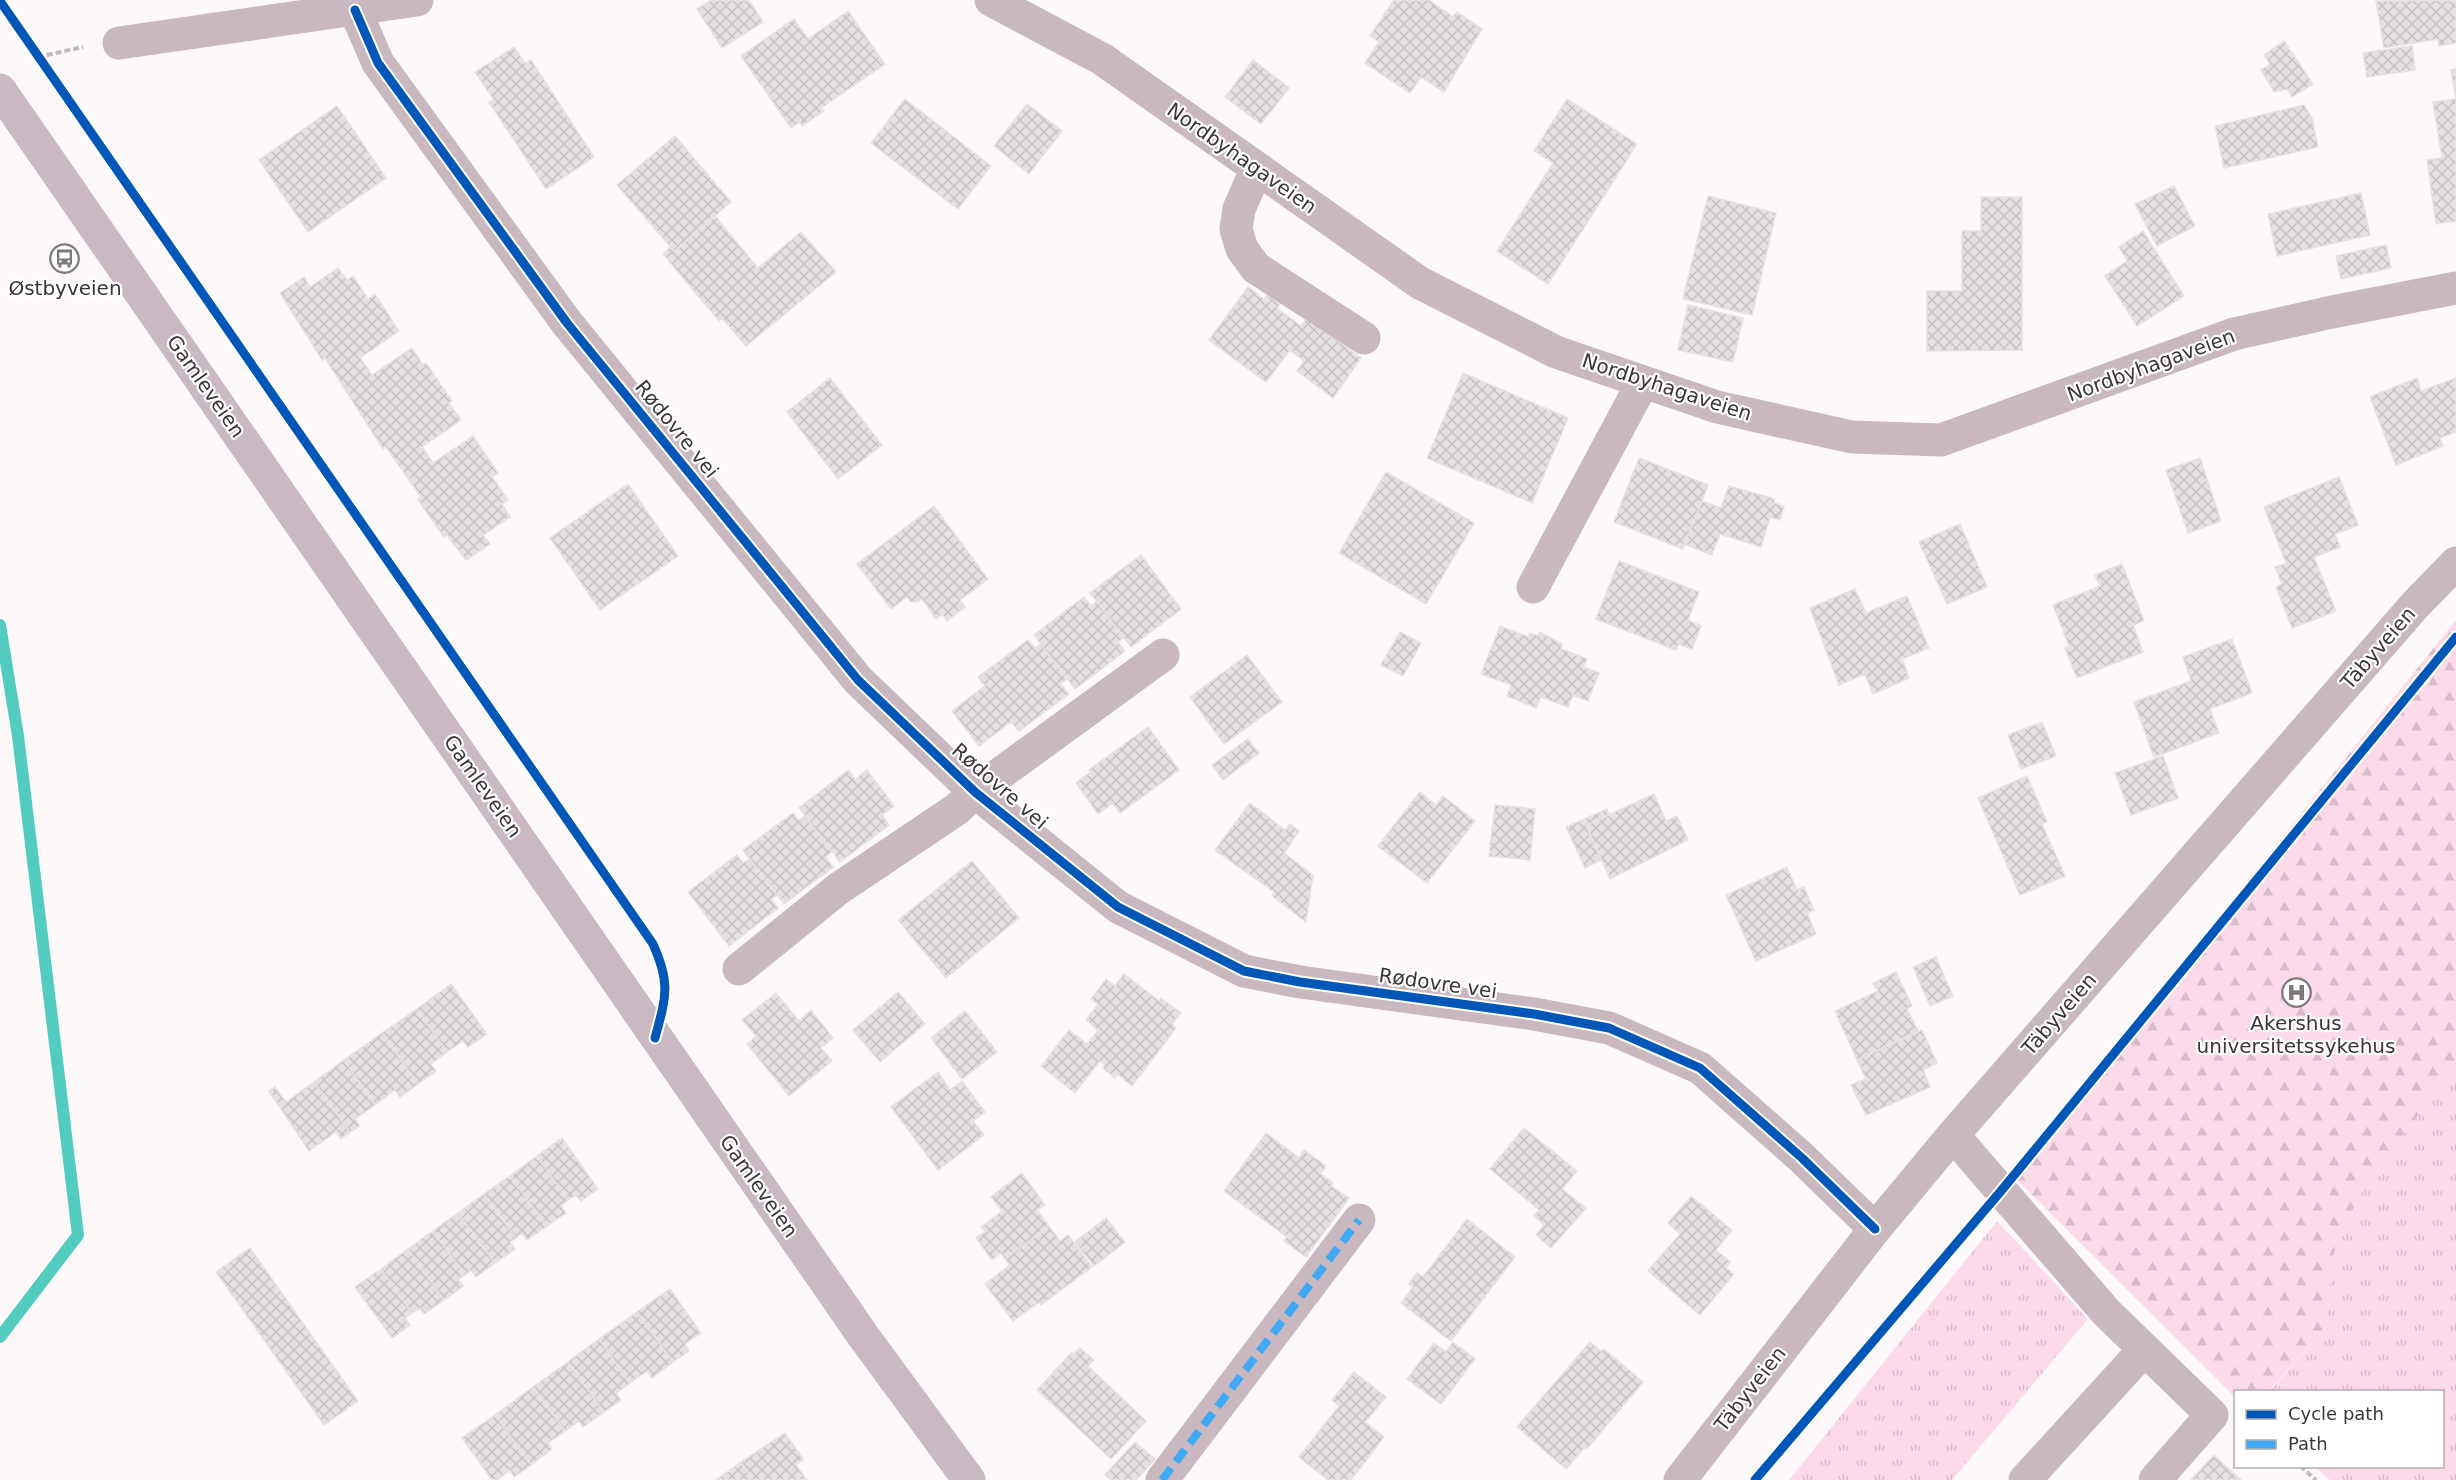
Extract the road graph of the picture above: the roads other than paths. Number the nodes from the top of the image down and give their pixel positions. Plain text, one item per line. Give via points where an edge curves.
1 (417, 0) edge
2 (991, 0) edge
3 (355, 10) junction
4 (119, 43) dead end
5 (0, 90) edge
6 (1257, 168) junction
7 (2456, 288) edge
8 (1364, 338) dead end
9 (1642, 382) junction
10 (2456, 563) edge
11 (1533, 587) dead end
12 (1163, 656) dead end
13 (975, 792) junction
14 (739, 969) dead end
15 (1953, 1135) junction
16 (1359, 1220) dead end
17 (1875, 1228) junction
18 (2143, 1351) junction
19 (969, 1480) edge
20 (1162, 1480) edge
21 (1680, 1480) edge
22 (2025, 1480) edge
23 (2155, 1480) edge

1 - 3 street
2 - 6 street, Nordbyhagaveien via 1102,59
3 - 4 street
3 - 13 street, Rødovre vei via 378,63 567,323 858,680
5 - 19 main road, Gamleveien via 837,1299
6 - 8 street via 1239,209 1236,229 1242,249 1256,268
6 - 9 street, Nordbyhagaveien via 1420,283 1556,352
7 - 9 street, Nordbyhagaveien via 2234,334 1941,440 1852,437 1717,407
9 - 11 street
10 - 15 street, Täbyveien via 2408,613
12 - 13 street
13 - 14 street via 957,809 838,889
13 - 17 street, Rødovre vei via 1118,907 1244,971 1609,1028 1700,1068
15 - 17 street, Täbyveien
15 - 18 street
16 - 20 street
17 - 21 street, Täbyveien
18 - 22 street
18 - 23 street via 2212,1415

